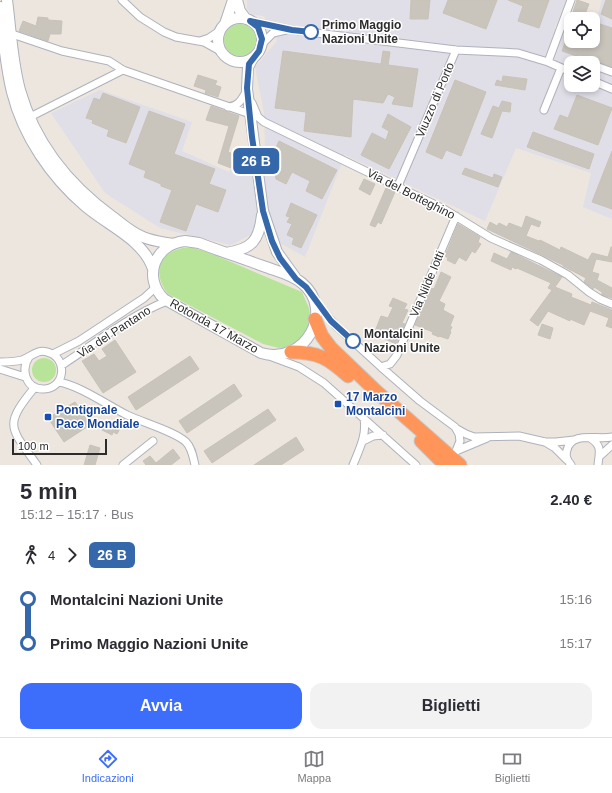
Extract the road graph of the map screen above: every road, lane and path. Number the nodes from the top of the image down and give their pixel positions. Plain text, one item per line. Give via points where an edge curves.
1 (7, 0) edge
2 (122, 0) edge
3 (233, 0) edge
4 (237, 0) edge
5 (571, 0) edge
6 (0, 7) edge
7 (248, 20) junction
8 (223, 28) junction
9 (292, 30) junction
10 (5, 31) edge
11 (200, 40) junction
12 (262, 44) junction
13 (456, 50) junction
14 (222, 52) junction
15 (253, 58) junction
16 (231, 60) junction
17 (548, 62) junction
18 (561, 68) junction
19 (600, 68) edge
20 (564, 69) edge
21 (123, 70) junction
22 (612, 72) edge
23 (600, 84) edge
24 (247, 88) junction
25 (612, 89) edge
26 (228, 107) junction
27 (544, 110) dead end
28 (250, 114) junction
29 (30, 117) junction
30 (398, 186) junction
31 (263, 211) junction
32 (456, 216) junction
33 (173, 244) junction
34 (226, 253) junction
35 (153, 269) junction
36 (296, 279) junction
37 (156, 287) junction
38 (313, 298) junction
39 (167, 300) junction
40 (612, 304) edge
41 (316, 319) junction
42 (291, 352) junction
43 (53, 354) junction
44 (266, 355) junction
45 (29, 357) junction
46 (0, 362) edge
47 (62, 366) junction
48 (381, 367) junction
49 (0, 369) edge
50 (26, 377) junction
51 (58, 382) junction
52 (35, 387) junction
53 (364, 419) junction
54 (455, 427) junction
55 (383, 435) junction
56 (489, 437) junction
57 (612, 437) edge
58 (590, 438) junction
59 (574, 440) junction
60 (153, 441) dead end
61 (363, 441) junction
62 (545, 442) junction
63 (426, 445) junction
64 (612, 445) edge
65 (569, 462) edge
66 (598, 462) edge
67 (37, 465) edge
68 (124, 465) edge
69 (195, 465) edge
70 (353, 465) edge
71 (416, 465) edge
72 (440, 465) edge
73 (452, 465) edge
74 (460, 465) edge

1 - 10 main road
2 - 11 street via 140,17 164,32
3 - 8 main road
4 - 7 main road via 240,11
5 - 17 street
6 - 10 main road
7 - 8 main road via 234,19
7 - 9 street
7 - 12 main road via 256,25
8 - 11 street
8 - 14 main road via 218,40
9 - 12 street via 275,32
9 - 13 street
10 - 21 street via 62,51 109,61
10 - 29 main road
10 - 35 main road via 8,75 13,97 37,150 81,202 144,251
11 - 14 street
12 - 15 main road
13 - 17 street, Viuzzo di Porto via 518,53
13 - 30 street, Viuzzo di Porto
14 - 16 main road
15 - 16 main road via 244,62
15 - 24 main road via 248,67
16 - 24 main road via 242,74
17 - 18 street, Viuzzo di Porto
18 - 20 street, Viuzzo di Porto
18 - 27 street
19 - 22 street
21 - 26 street
21 - 29 street
23 - 25 street
24 - 26 street via 240,102
24 - 28 main road
24 - 30 street, Via del Botteghino via 257,114 264,122
26 - 28 street
28 - 31 main road
29 - 33 main road via 50,155 83,193 101,209 137,234
30 - 32 street, Via del Botteghino
31 - 34 main road via 260,232 253,243 243,249
31 - 36 main road via 277,252
32 - 40 street, Via del Botteghino via 491,238 568,275 589,292
32 - 48 street, Via Nilde Iotti via 397,355 390,364
33 - 34 main road via 194,242
33 - 35 main road via 156,259
34 - 36 main road
35 - 37 main road
36 - 38 main road via 306,287
37 - 39 main road, Rotonda 17 Marzo
37 - 43 street, Via del Pantano via 144,298 79,341
38 - 41 main road
38 - 48 street via 335,325
39 - 44 main road, Rotonda 17 Marzo via 251,349
39 - 47 street, Via del Pantano via 122,325
41 - 42 main road, Rotonda 17 Marzo via 306,341
41 - 74 highway via 322,336 331,348
42 - 44 main road, Rotonda 17 Marzo
42 - 63 highway via 322,356
43 - 45 street, Via del Pantano via 42,351
43 - 47 street
44 - 53 street via 313,375
45 - 46 street, Via del Pantano via 15,362
45 - 50 street via 24,370
47 - 51 street via 62,375
48 - 54 street
49 - 50 street
50 - 52 street
51 - 52 street via 48,389
51 - 69 street via 74,387 186,442
52 - 67 street via 14,417 13,427
53 - 55 street
53 - 61 street
54 - 56 street via 470,436
54 - 56 street via 460,438 456,451
55 - 61 street
55 - 71 street
56 - 62 street via 519,436
57 - 58 street
58 - 59 street
58 - 66 street via 599,449
59 - 62 street
59 - 65 street via 567,449
60 - 68 street
61 - 70 street
62 - 65 street
63 - 72 highway
63 - 73 highway
64 - 66 street

